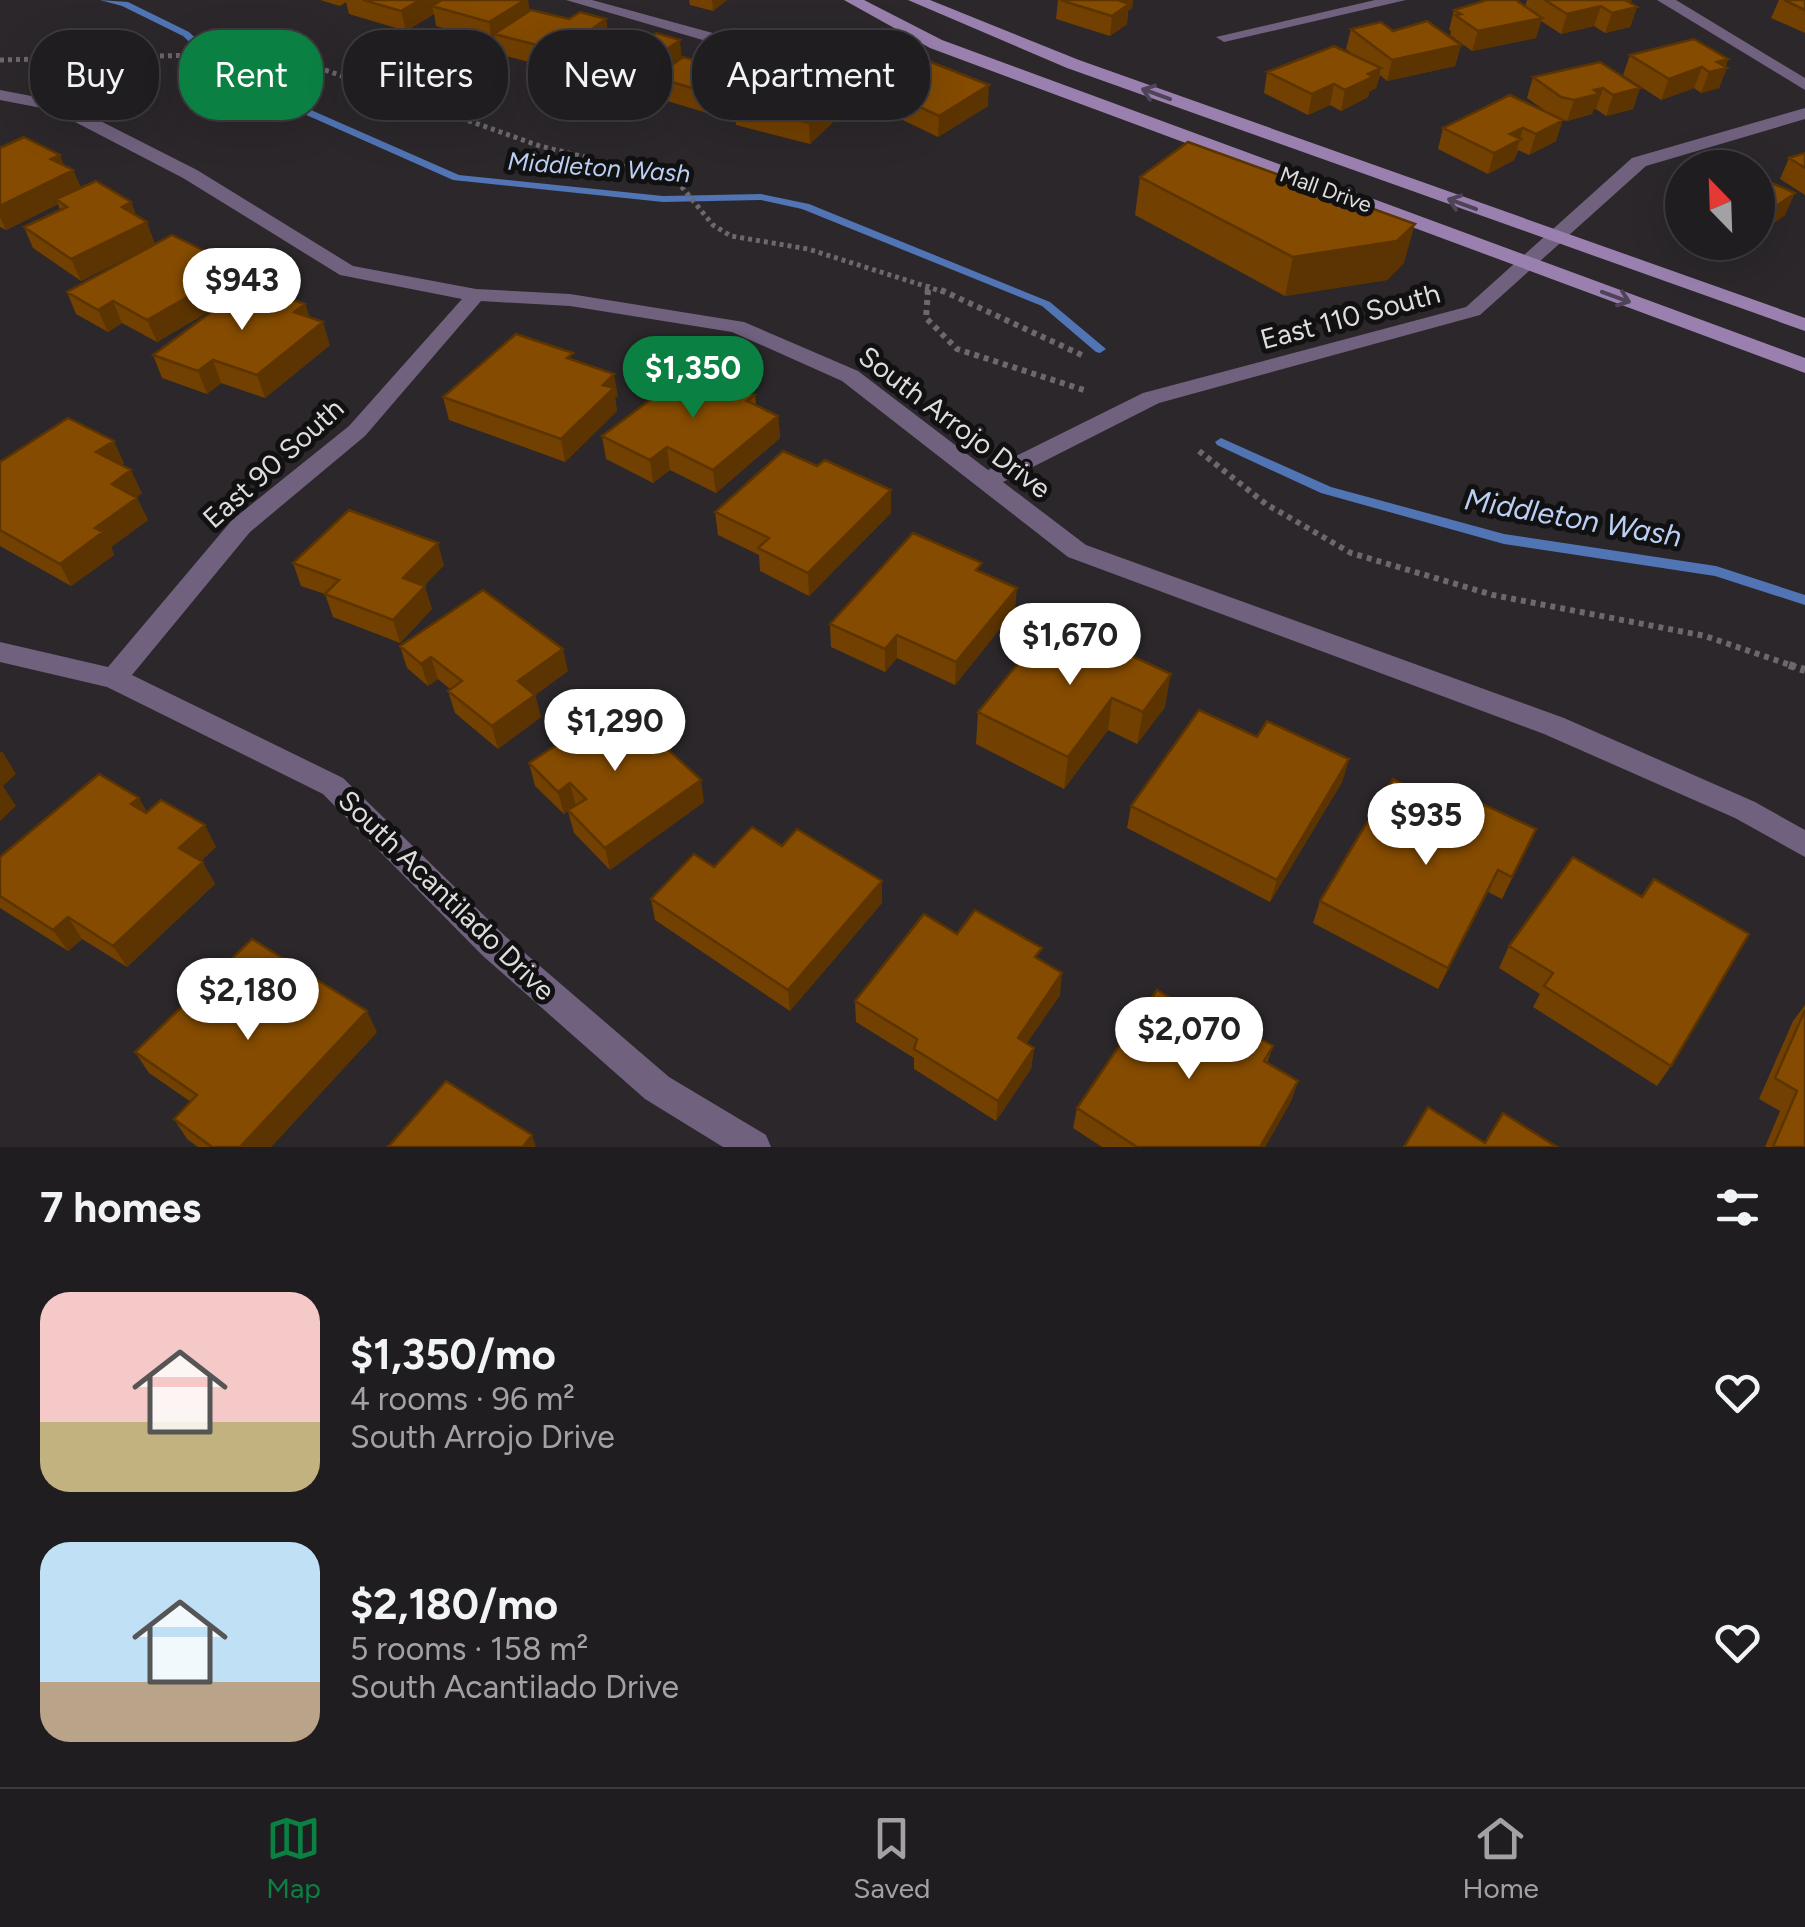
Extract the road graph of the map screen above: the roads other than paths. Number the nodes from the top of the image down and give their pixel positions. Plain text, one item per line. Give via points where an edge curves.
1 (574, 0) edge
2 (852, 0) edge
3 (916, 0) edge
4 (1398, 0) edge
5 (1665, 0) edge
6 (692, 33) edge
7 (1224, 37) dead end
8 (1805, 86) edge
9 (0, 95) edge
10 (1805, 113) edge
11 (1554, 237) junction
12 (1524, 263) junction
13 (476, 295) junction
14 (1805, 325) edge
15 (1805, 366) edge
16 (987, 480) junction
17 (0, 652) edge
18 (114, 678) junction
19 (1805, 845) edge
20 (754, 1147) edge

1 - 6 street
2 - 12 main road, Mall Drive via 936,44
11 -> 3 main road, Mall Drive via 1073,64
4 - 7 street
5 - 8 street
9 - 13 street, South Arrojo Drive via 57,106 190,174 347,270
10 - 11 street, East 110 South via 1639,162
11 - 12 street, East 110 South
11 - 14 main road, Mall Drive
12 -> 15 main road, Mall Drive
12 - 16 street, East 110 South via 1472,312 1150,398
13 - 16 street, South Arrojo Drive via 570,300 737,326 850,376
13 - 18 street, East 90 South via 357,431 241,526
16 - 19 street, South Arrojo Drive via 1077,551 1554,726 1745,810
17 - 18 street, South Acantilado Drive
18 - 20 street, South Acantilado Drive via 333,786 494,946 642,1075

